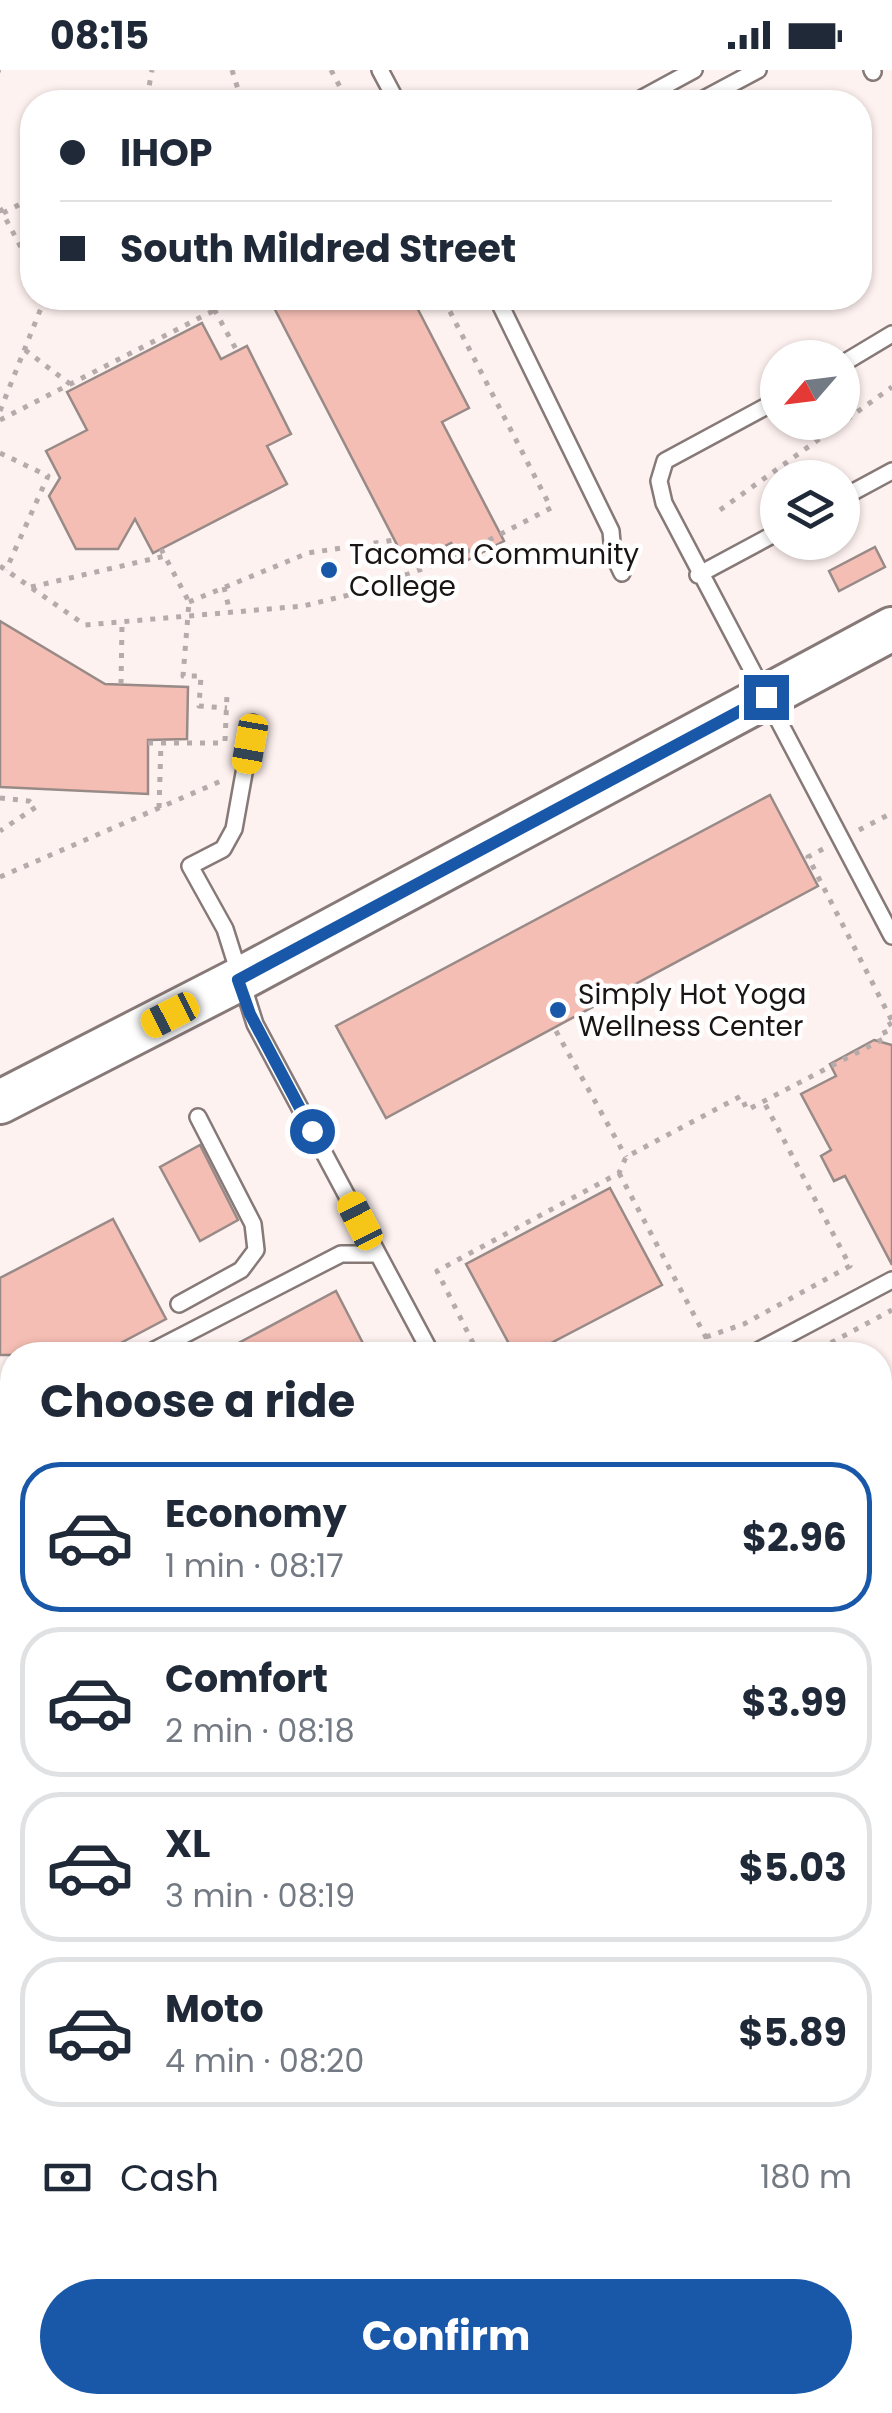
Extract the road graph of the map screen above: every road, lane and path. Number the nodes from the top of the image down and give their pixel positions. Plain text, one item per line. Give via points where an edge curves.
1 (694, 70) edge
2 (758, 70) edge
3 (656, 90) edge
4 (720, 90) edge
5 (1, 211) edge
6 (20, 246) edge
7 (39, 310) edge
8 (215, 310) joint
9 (450, 310) edge
10 (503, 310) edge
11 (892, 334) edge
12 (24, 350) junction
13 (237, 351) dead end
14 (860, 353) edge
15 (70, 384) junction
16 (892, 387) edge
17 (0, 410) edge
18 (760, 410) edge
19 (0, 420) edge
20 (0, 453) edge
21 (892, 471) edge
22 (860, 488) edge
23 (720, 510) dead end
24 (395, 540) dead end
25 (760, 542) edge
26 (161, 549) dead end
27 (165, 556) junction
28 (3, 568) edge
29 (622, 573) dead end
30 (698, 575) junction
31 (30, 587) junction
32 (224, 588) junction
33 (189, 602) junction
34 (230, 613) junction
35 (188, 618) junction
36 (122, 625) junction
37 (892, 629) edge
38 (121, 684) dead end
39 (227, 694) dead end
40 (766, 697) junction
41 (226, 708) junction
42 (253, 723) dead end
43 (148, 743) dead end
44 (161, 743) junction
45 (225, 744) junction
46 (250, 744) junction
47 (224, 762) dead end
48 (222, 780) dead end
49 (0, 798) edge
50 (159, 808) junction
51 (0, 830) edge
52 (0, 877) edge
53 (892, 936) edge
54 (238, 980) junction
55 (892, 1023) edge
56 (556, 1031) dead end
57 (0, 1102) edge
58 (764, 1102) junction
59 (198, 1117) dead end
60 (626, 1158) junction
61 (619, 1173) junction
62 (377, 1254) junction
63 (892, 1280) edge
64 (179, 1304) dead end
65 (892, 1310) edge
66 (706, 1337) junction
67 (170, 1342) edge
68 (425, 1342) edge
69 (472, 1342) edge
70 (708, 1342) edge
71 (775, 1342) edge
72 (832, 1342) edge

1 - 3 lane
2 - 4 lane
5 - 6 path
7 - 12 path
8 - 13 path
8 - 15 path
9 - 34 path via 551,508 458,556 353,594
10 - 29 lane via 611,531
11 - 14 lane
12 - 15 path
12 - 17 path
15 - 19 path
16 - 23 path
18 - 30 lane via 665,461 658,481 664,503
20 - 28 path via 48,476
21 - 22 lane
24 - 32 path via 308,552
25 - 30 lane
26 - 27 path
27 - 31 path
27 - 33 path
28 - 31 path
30 - 40 lane
31 - 36 path via 85,625
32 - 33 path
32 - 34 path
33 - 35 path
34 - 35 path
35 - 36 path
35 - 41 path via 183,676 201,676 199,706
36 - 38 path
37 - 40 main road
39 - 41 path
40 - 53 lane
40 - 54 main road
41 - 45 path
42 - 46 lane
43 - 44 path
44 - 45 path
44 - 50 path
45 - 46 path
45 - 47 path
46 - 54 lane via 234,829 223,850 190,866 225,929
48 - 50 path
49 - 51 path via 36,807
50 - 52 path
54 - 57 main road
54 - 62 lane via 280,1074
55 - 58 path via 883,1028 887,1037
56 - 60 path
58 - 60 path via 748,1110 741,1096
58 - 66 path via 850,1266 744,1324
59 - 64 lane via 253,1224 256,1250 241,1270
60 - 61 path
61 - 66 path
61 - 69 path via 437,1271
62 - 67 lane via 341,1254
62 - 68 lane
63 - 71 lane
65 - 72 path
66 - 70 path

